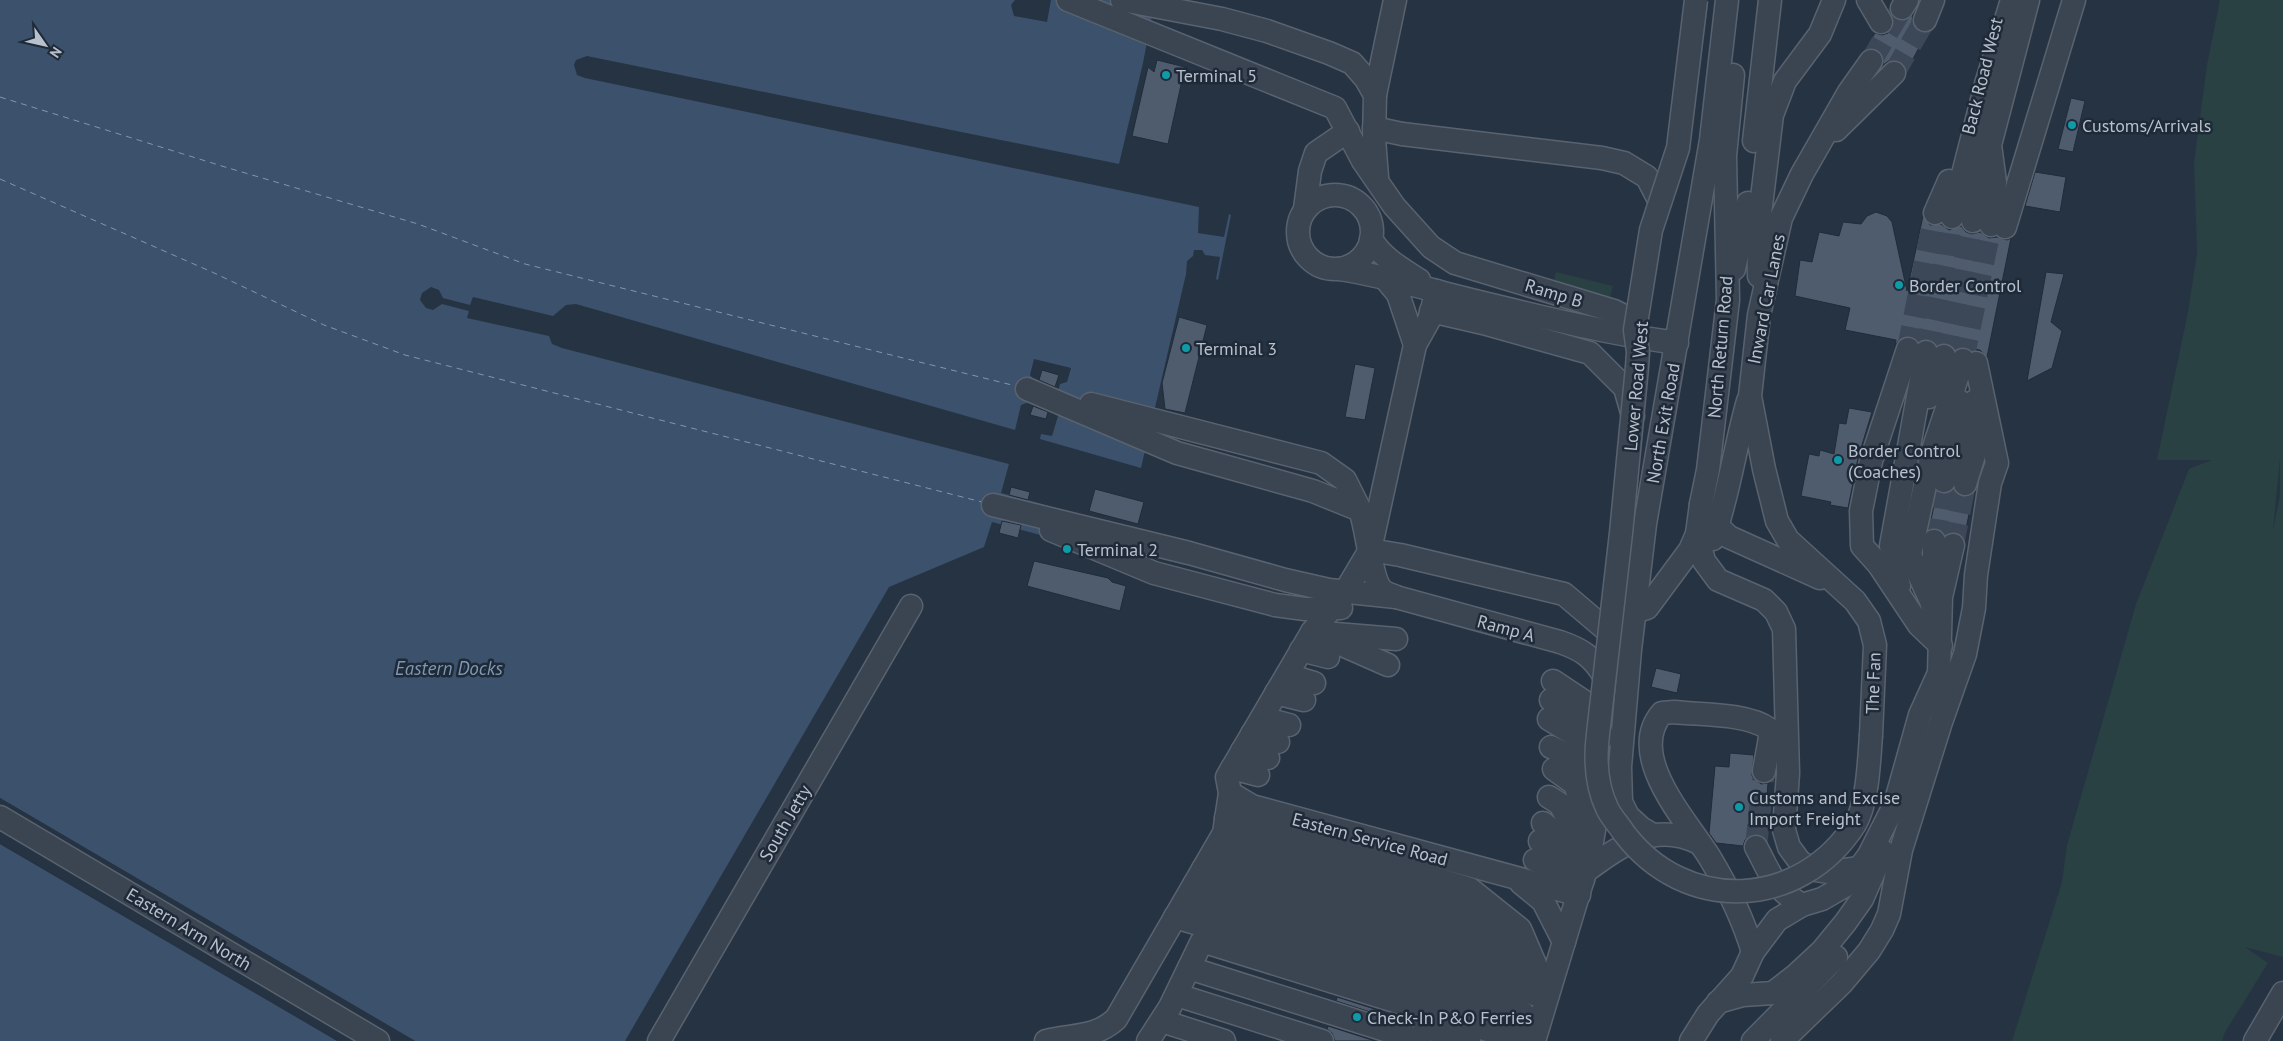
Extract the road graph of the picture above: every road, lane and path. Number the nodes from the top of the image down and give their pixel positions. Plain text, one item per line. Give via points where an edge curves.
1 (1068, 0) edge
2 (1122, 0) edge
3 (1395, 0) edge
4 (1690, 0) edge
5 (1696, 0) edge
6 (1727, 0) edge
7 (1741, 0) edge
8 (1770, 0) edge
9 (1834, 0) edge
10 (1868, 0) edge
11 (2001, 0) edge
12 (2012, 0) edge
13 (2020, 0) edge
14 (2028, 0) edge
15 (2074, 0) edge
16 (1881, 22) dead end
17 (1871, 61) tunnel mouth
18 (1894, 73) tunnel mouth
19 (1374, 95) junction
20 (1374, 128) junction
21 (1348, 131) junction
22 (1818, 146) junction
23 (1377, 183) junction
24 (1660, 202) junction
25 (1305, 208) junction
26 (1364, 208) junction
27 (1971, 221) junction
28 (1423, 239) junction
29 (1371, 240) junction
30 (1339, 269) junction
31 (1384, 277) junction
32 (1728, 300) junction
33 (1434, 301) junction
34 (1759, 315) junction
35 (1636, 334) junction
36 (1677, 343) junction
37 (1415, 345) junction
38 (1943, 356) junction
39 (1750, 396) junction
40 (1635, 422) junction
41 (1954, 482) tunnel mouth
42 (1701, 504) junction
43 (1360, 510) junction
44 (1718, 526) junction
45 (1697, 534) junction
46 (1943, 543) tunnel mouth
47 (1370, 550) junction
48 (1707, 564) junction
49 (1976, 575) junction
50 (1835, 584) junction
51 (1396, 597) junction
52 (1339, 600) junction
53 (1904, 601) junction
54 (911, 606) dead end
55 (1635, 612) junction
56 (1610, 626) junction
57 (1940, 639) junction
58 (1392, 652) dead end
59 (1939, 673) junction
60 (1604, 676) junction
61 (1786, 707) junction
62 (1265, 713) junction
63 (1291, 721) junction
64 (1941, 722) junction
65 (1761, 723) junction
66 (1604, 765) junction
67 (1764, 770) tunnel mouth
68 (1548, 771) junction
69 (1600, 800) junction
70 (1895, 804) junction
71 (0, 818) edge
72 (1653, 835) junction
73 (1699, 843) junction
74 (1756, 847) tunnel mouth
75 (1901, 850) junction
76 (1860, 868) junction
77 (1203, 869) junction
78 (1584, 876) junction
79 (1514, 878) junction
80 (1802, 905) junction
81 (1508, 920) junction
82 (1564, 942) junction
83 (1753, 952) junction
84 (2283, 994) edge
85 (1172, 1000) edge
86 (1718, 1002) junction
87 (1537, 1004) edge
88 (1802, 1031) edge
89 (378, 1041) edge
90 (659, 1041) edge
91 (1046, 1041) edge
92 (1175, 1041) edge
93 (1224, 1041) edge
94 (1276, 1041) edge
95 (1322, 1041) edge
96 (1374, 1041) edge
97 (1420, 1041) edge
98 (1470, 1041) edge
99 (1691, 1041) edge
100 (1753, 1041) edge
101 (1782, 1041) edge
102 (2255, 1041) edge

1 - 21 lane via 1336,108
2 - 19 lane via 1222,18 1329,53 1352,63
3 - 19 lane
4 - 24 lane, Lower Road West
5 - 35 lane, bridge via 1678,148 1651,230
6 - 36 lane, North Exit Road via 1712,140
7 - 32 lane, North Return Road via 1725,156
8 - 32 lane via 1747,215
9 - 34 lane via 1820,34 1785,81 1772,116 1758,231
10 - 16 lane
11 - 27 lane, Back Road West via 1962,152
12 - 27 lane via 1986,84
13 - 27 lane via 1976,155
14 - 27 lane via 1990,145 1995,182
15 - 27 lane
17 - 22 lane, Inward Car Lanes
18 - 22 lane
19 - 20 lane
20 - 23 lane
20 - 24 lane via 1624,163 1648,177
21 - 23 lane
21 - 25 lane via 1316,152
22 - 34 lane, Inward Car Lanes via 1781,218
23 - 28 lane
24 - 35 lane, Lower Road West
25 - 26 lane via 1333,194 1354,199
25 - 30 lane via 1298,232 1303,250 1315,264
26 - 28 lane
26 - 29 lane via 1372,228
28 - 35 lane, Ramp B via 1447,259 1626,317
29 - 30 lane via 1360,260
29 - 33 lane
30 - 31 lane
31 - 33 lane
31 - 37 lane via 1398,294
32 - 42 lane, North Return Road
33 - 35 lane
33 - 37 lane
33 - 40 lane via 1482,323 1590,353 1625,388
34 - 39 lane, Inward Car Lanes
35 - 36 lane
35 - 40 lane, Lower Road West
35 - 60 lane, The Fan, bridge via 1637,367
36 - 55 lane, North Exit Road via 1645,524
37 - 47 lane
38 - 41 lane via 1974,456
38 - 49 lane via 1997,463 1990,484
38 - 53 lane via 1909,450 1891,546 1894,571
38 - 53 lane via 1878,441 1860,511 1862,546
38 - 57 lane via 1932,453 1910,554 1931,601
39 - 44 lane
39 - 50 lane, Inward Car Lanes via 1777,521 1788,540
40 - 56 lane, Lower Road West via 1621,509
42 - 44 lane via 1707,516
42 - 45 lane, North Return Road
43 - 43 lane via 1313,491 1177,453 1027,389 1321,463 1346,480
43 - 47 lane
44 - 48 lane
44 - 50 lane via 1729,537
45 - 48 lane
45 - 55 lane via 1690,550 1659,594 1647,608
46 - 57 lane via 1934,565 1941,597
47 - 51 lane via 1381,589
47 - 52 lane
47 - 56 lane via 1564,594
48 - 61 lane via 1718,580 1764,600 1776,612 1784,629
49 - 57 lane
49 - 64 lane via 1974,608 1965,654
50 - 60 lane, The Fan, bridge via 1855,601 1869,621 1876,645 1866,788 1856,823 1824,860 1791,880 1758,890 1709,890 1670,874 1633,845 1607,808 1595,759
51 - 52 lane via 1362,605
51 - 60 lane, Ramp A via 1579,649 1594,661
52 - 52 lane via 1285,580 1189,553 993,505 1154,574 1274,605 1305,609
52 - 62 lane
53 - 57 lane via 1919,625
54 - 90 lane, South Jetty
55 - 56 lane
55 - 72 lane, North Exit Road via 1620,767 1621,802 1628,816
56 - 66 lane, Lower Road West
57 - 59 lane
58 - 62 lane
59 - 64 lane
59 - 70 lane via 1920,715
61 - 65 lane
61 - 76 lane via 1788,773 1784,830 1789,847 1800,862 1815,870 1830,872
62 - 63 lane
62 - 63 lane
62 - 63 lane
62 - 63 lane
62 - 77 lane
62 - 79 lane, Eastern Service Road via 1260,808
64 - 75 lane
65 - 67 lane via 1769,729 1770,738
65 - 73 lane via 1674,712 1662,713 1654,723 1651,750 1663,789
66 - 68 lane via 1596,736 1576,706
66 - 69 lane, Lower Road West
68 - 69 lane via 1562,761
68 - 69 lane via 1568,740 1585,755
68 - 78 lane
68 - 78 lane via 1558,812
68 - 78 lane via 1575,784 1580,800
69 - 78 lane, Lower Road West
70 - 76 lane
70 - 86 lane via 1886,843 1866,890 1822,951 1773,993 1743,995
71 - 89 lane, Eastern Arm North
72 - 73 lane via 1660,833
72 - 78 lane via 1623,844
73 - 83 lane via 1736,906
74 - 80 lane via 1784,894
75 - 88 lane via 1889,914 1882,930 1869,951
75 - 100 lane via 1874,908 1856,933
76 - 80 lane via 1848,884 1822,899
77 - 81 lane via 1370,878
77 - 81 lane via 1490,904
77 - 87 lane via 1496,963 1520,975
77 - 87 lane via 1519,1015
77 - 87 lane via 1273,861 1506,928 1522,941
77 - 91 lane via 1116,1018 1106,1028 1084,1036
78 - 79 lane, Eastern Service Road
78 - 82 lane, Lower Road West
79 - 82 lane, Eastern Service Road via 1543,901
80 - 83 lane via 1777,920
81 - 87 lane via 1520,929
82 - 87 lane, Lower Road West
83 - 86 lane via 1742,976
84 - 102 lane
85 - 87 lane via 1202,941
85 - 92 lane
85 - 93 lane
85 - 94 lane
85 - 95 lane
85 - 96 lane
85 - 97 lane
85 - 98 lane
86 - 99 lane
88 - 101 lane

